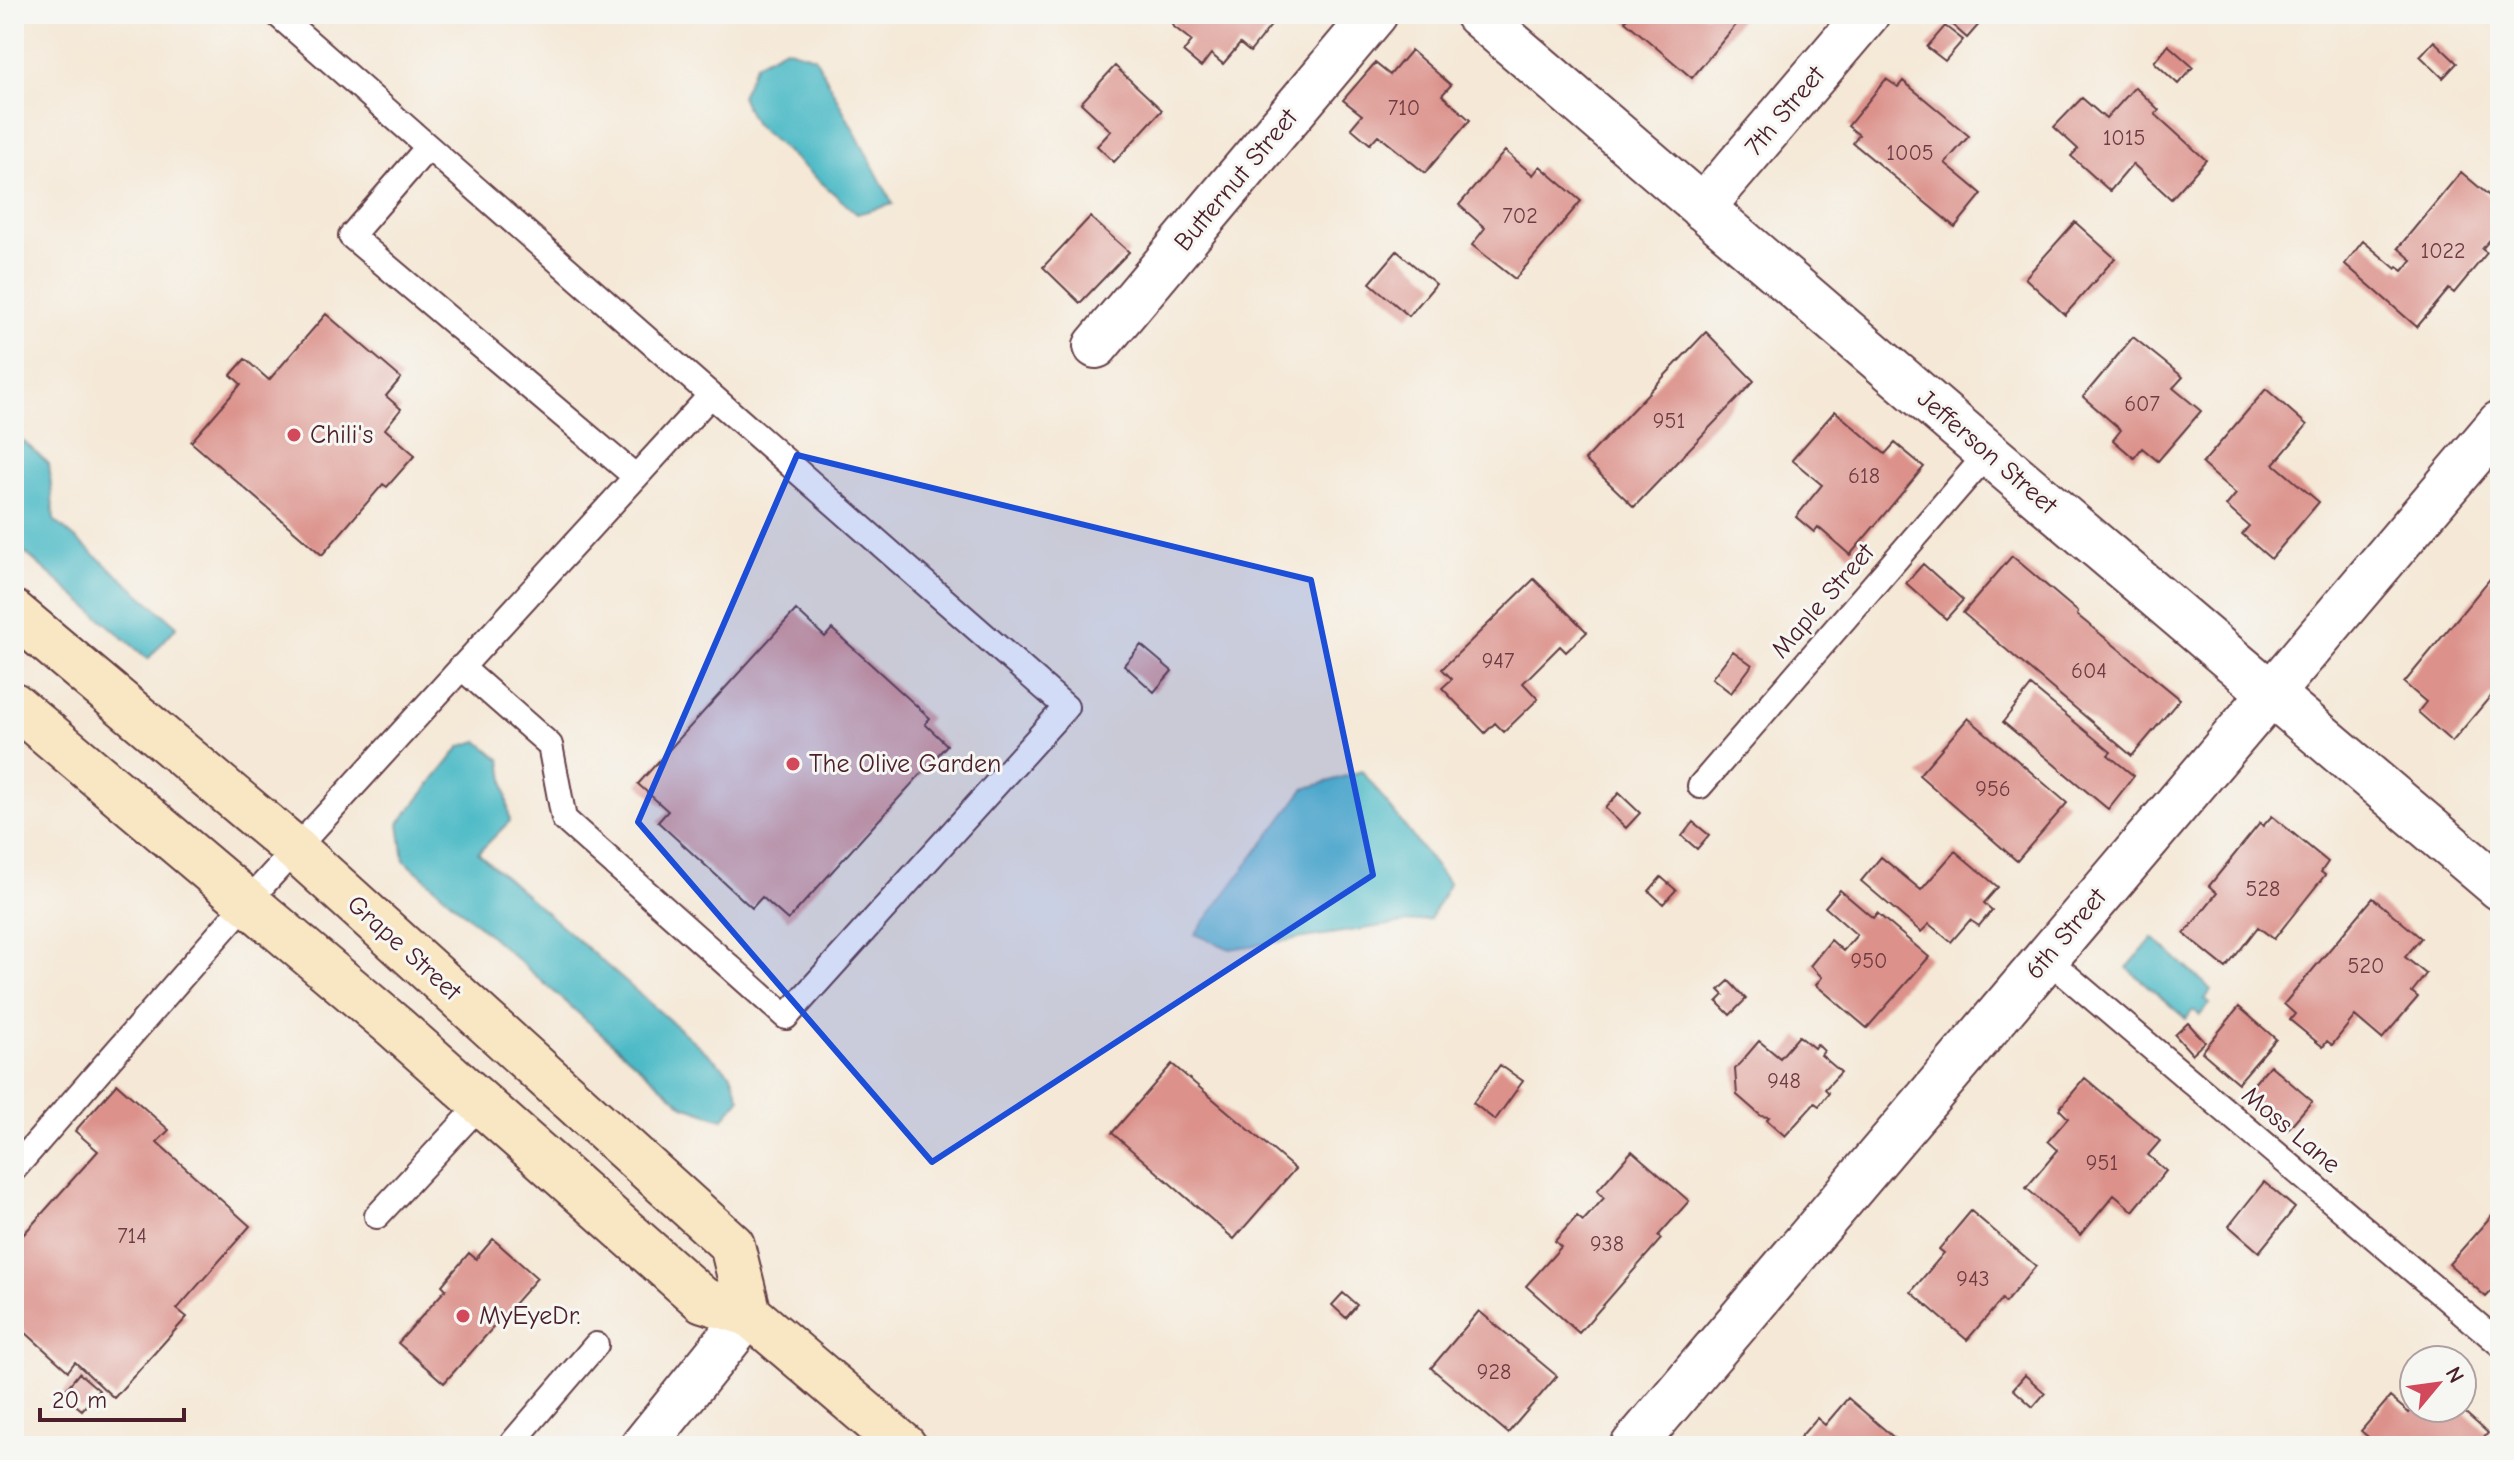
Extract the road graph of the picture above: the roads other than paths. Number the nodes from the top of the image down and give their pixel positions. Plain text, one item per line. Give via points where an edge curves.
1 (277, 14) edge
2 (1375, 14) edge
3 (1477, 14) edge
4 (1867, 14) edge
5 (428, 147) junction
6 (1702, 208) junction
7 (1096, 346) dead end
8 (710, 396) junction
9 (2500, 423) edge
10 (1988, 453) junction
11 (636, 477) junction
12 (14, 613) edge
13 (461, 667) junction
14 (2270, 693) junction
15 (14, 705) edge
16 (1700, 786) dead end
17 (295, 849) junction
18 (2500, 888) edge
19 (248, 901) junction
20 (2046, 958) junction
21 (481, 1104) junction
22 (14, 1169) edge
23 (377, 1216) dead end
24 (749, 1314) junction
25 (2500, 1344) edge
26 (596, 1345) dead end
27 (517, 1446) edge
28 (643, 1446) edge
29 (904, 1446) edge
30 (1633, 1446) edge

1 - 5 lane
2 - 7 street, Butternut Street
3 - 6 street, Jefferson Street
4 - 6 street, 7th Street
5 - 8 lane
5 - 11 lane via 351,236
6 - 10 street, Jefferson Street
8 - 11 lane
8 - 13 lane via 1066,707 786,1017 564,819 550,745
9 - 14 street, 6th Street
10 - 14 street, Jefferson Street
10 - 16 lane, Maple Street
11 - 13 lane
12 - 17 main road, Grape Street
13 - 17 lane
14 - 18 street, Jefferson Street
14 - 20 street, 6th Street
15 - 19 main road
17 - 19 lane
17 - 24 main road, Grape Street via 732,1245
19 - 21 main road
19 - 22 lane
20 - 25 lane, Moss Lane
20 - 30 street, 6th Street
21 - 23 lane
21 - 24 main road via 703,1300
24 - 28 street
24 - 29 main road
26 - 27 lane via 513,1442

